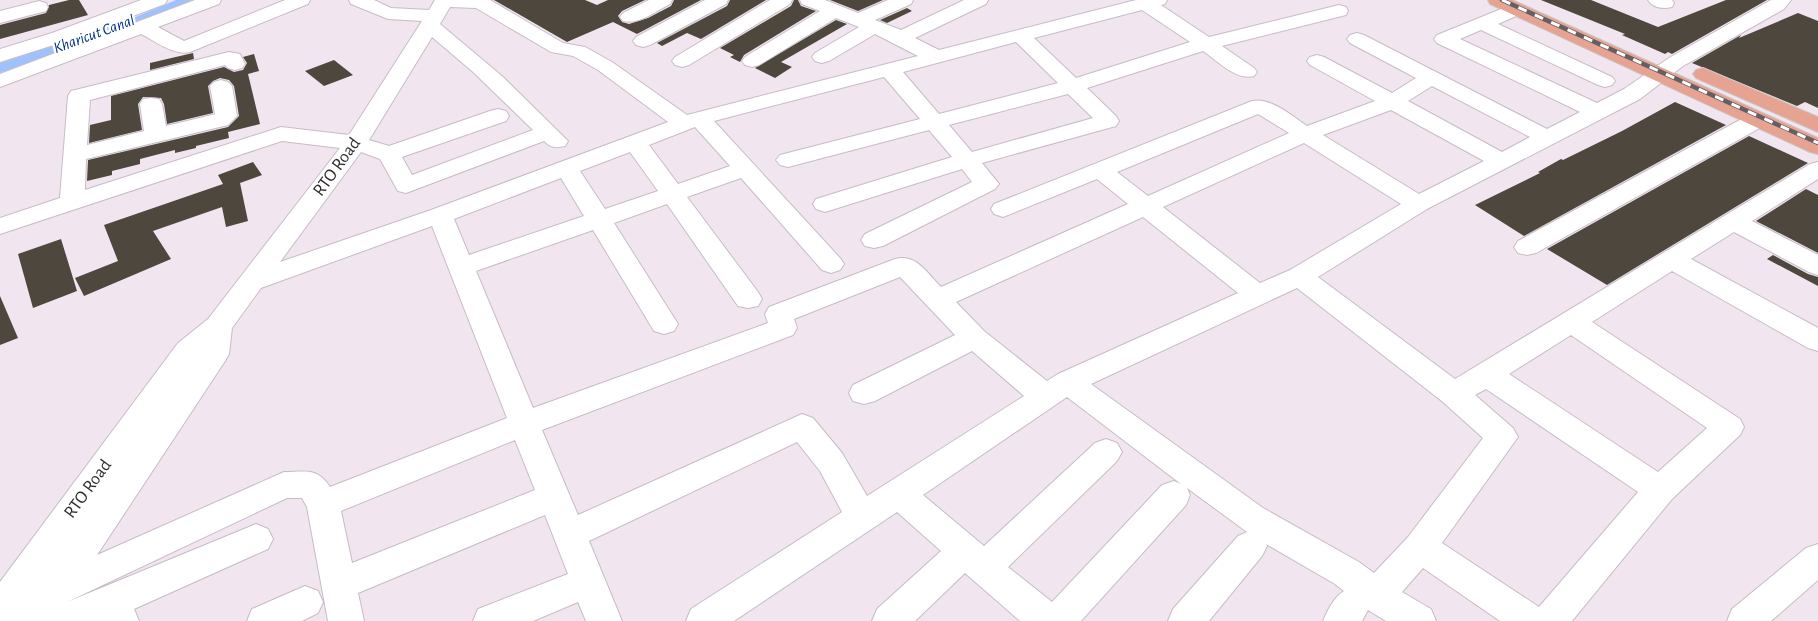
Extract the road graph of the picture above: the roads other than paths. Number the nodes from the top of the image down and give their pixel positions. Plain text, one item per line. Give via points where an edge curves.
1 (158, 0) edge
2 (212, 0) edge
3 (302, 0) edge
4 (358, 0) edge
5 (663, 0) edge
6 (719, 0) edge
7 (783, 0) edge
8 (809, 0) edge
9 (904, 0) edge
10 (979, 0) edge
11 (1497, 0) edge
12 (1536, 0) edge
13 (1782, 0) edge
14 (1151, 2) edge
15 (39, 7) dead end
16 (1516, 9) junction
17 (836, 10) junction
18 (438, 11) edge
19 (1339, 11) dead end
20 (0, 17) edge
21 (630, 17) dead end
22 (867, 23) junction
23 (1481, 23) junction
24 (143, 26) junction
25 (1020, 36) junction
26 (900, 38) junction
27 (1358, 39) dead end
28 (643, 41) dead end
29 (1206, 44) junction
30 (0, 56) edge
31 (822, 57) dead end
32 (936, 57) junction
33 (682, 61) dead end
34 (1317, 61) dead end
35 (752, 62) dead end
36 (235, 64) dead end
37 (1668, 68) junction
38 (888, 69) junction
39 (1247, 72) dead end
40 (1432, 77) junction
41 (0, 81) edge
42 (1606, 81) dead end
43 (221, 86) dead end
44 (1072, 86) junction
45 (1392, 102) junction
46 (151, 104) dead end
47 (1598, 112) junction
48 (498, 116) dead end
49 (1756, 120) junction
50 (692, 121) junction
51 (933, 121) junction
52 (1818, 125) edge
53 (1306, 134) junction
54 (156, 135) junction
55 (1548, 138) junction
56 (636, 142) junction
57 (356, 143) junction
58 (1818, 147) edge
59 (389, 154) junction
60 (74, 155) junction
61 (788, 160) dead end
62 (967, 160) junction
63 (1502, 161) junction
64 (566, 167) junction
65 (745, 169) junction
66 (1818, 169) edge
67 (1100, 170) junction
68 (672, 194) junction
69 (72, 202) junction
70 (826, 204) dead end
71 (1418, 204) junction
72 (1146, 207) junction
73 (1003, 209) dead end
74 (440, 215) junction
75 (600, 219) junction
76 (1732, 221) junction
77 (0, 226) edge
78 (874, 240) dead end
79 (1527, 247) dead end
80 (1671, 259) junction
81 (831, 264) dead end
82 (1818, 266) edge
83 (461, 267) junction
84 (1299, 276) junction
85 (251, 282) junction
86 (1258, 295) junction
87 (748, 298) dead end
88 (938, 299) junction
89 (1570, 322) junction
90 (664, 324) dead end
91 (218, 326) junction
92 (974, 338) junction
93 (1818, 341) edge
94 (1486, 374) junction
95 (1057, 390) junction
96 (864, 393) dead end
97 (1454, 394) junction
98 (524, 424) junction
99 (1106, 452) dead end
100 (1660, 490) junction
101 (898, 493) junction
102 (1174, 495) dead end
103 (554, 497) junction
104 (854, 503) dead end
105 (323, 504) junction
106 (569, 535) junction
107 (256, 539) dead end
108 (1250, 546) dead end
109 (1420, 546) junction
110 (974, 559) junction
111 (1818, 559) edge
112 (588, 582) junction
113 (340, 584) junction
114 (305, 602) dead end
115 (56, 606) edge
116 (1357, 607) edge
117 (0, 612) edge
118 (114, 612) edge
119 (1038, 617) edge
120 (32, 621) edge
121 (265, 621) edge
122 (346, 621) edge
123 (491, 621) edge
124 (604, 621) edge
125 (704, 621) edge
126 (890, 621) edge
127 (1186, 621) edge
128 (1418, 621) edge
129 (1530, 621) edge
130 (1550, 621) edge
131 (1745, 621) edge

1 - 30 street
2 - 24 street
3 - 24 street via 183,48
4 - 18 street via 388,13
5 - 21 street
6 - 28 street
7 - 33 street
8 - 17 street
9 - 22 street
10 - 26 street
11 - 16 main road
12 - 37 main road
13 - 37 street
14 - 25 street
14 - 29 street
15 - 20 street
16 - 23 street
16 - 37 main road
17 - 22 street
17 - 35 street
18 - 50 street via 480,2 558,48 578,51 605,66
18 - 57 street, RTO Road
18 - 59 street via 450,41 553,137 406,186
19 - 29 street
22 - 26 street
22 - 31 street
23 - 42 street
23 - 47 street via 1444,39
24 - 41 street
25 - 32 street
25 - 44 street
26 - 32 street
27 - 40 street
29 - 39 street
29 - 44 street
32 - 38 street
34 - 45 street
36 - 60 street via 233,58 229,58 82,94 78,98
37 - 47 street via 1632,94
37 - 49 main road
37 - 52 main road
38 - 50 street
38 - 51 street
40 - 45 street
40 - 55 street
43 - 54 street via 226,116
44 - 51 street
44 - 62 street via 1108,121
45 - 53 street
45 - 63 street
46 - 54 street
47 - 55 street
48 - 59 street
49 - 58 main road
49 - 79 street
50 - 56 street
50 - 65 street
51 - 61 street
51 - 62 street
53 - 67 street via 1260,106
53 - 71 street
53 - 72 street
54 - 60 street
55 - 63 street
56 - 64 street
56 - 68 street
57 - 59 street
57 - 69 street via 281,134
57 - 85 street, RTO Road
60 - 69 street
62 - 70 street
62 - 78 street via 987,184
63 - 71 street
64 - 74 street
64 - 75 street
65 - 68 street
65 - 81 street
66 - 76 street
67 - 72 street
67 - 73 street
68 - 75 street
68 - 87 street
69 - 77 street
71 - 84 street
72 - 86 street
72 - 88 street
74 - 83 street
74 - 85 street
75 - 83 street
75 - 90 street
76 - 80 street
76 - 82 street
80 - 89 street
80 - 93 street
83 - 98 street
84 - 86 street
84 - 97 street
85 - 91 street, RTO Road
86 - 95 street
88 - 92 street
88 - 98 street via 904,266 779,314 783,328
89 - 94 street
89 - 100 street via 1729,427
91 - 115 street, RTO Road via 215,354
91 - 117 street, RTO Road via 188,350
92 - 95 street
92 - 96 street
94 - 97 street
94 - 100 street
95 - 101 street
95 - 116 street via 1250,518 1346,573
97 - 109 street via 1502,437
98 - 103 street
98 - 105 street
99 - 110 street
100 - 130 street
101 - 110 street
101 - 125 street
102 - 119 street
103 - 106 street
103 - 113 street
104 - 106 street via 830,462 802,426
105 - 113 street
105 - 115 street via 311,485 284,485
106 - 112 street
107 - 118 street
108 - 127 street
109 - 116 street
109 - 129 street
110 - 119 street
110 - 126 street
111 - 131 street
112 - 123 street
112 - 124 street
113 - 122 street
114 - 121 street
115 - 117 street
115 - 118 street
115 - 120 street, RTO Road
116 - 128 street

